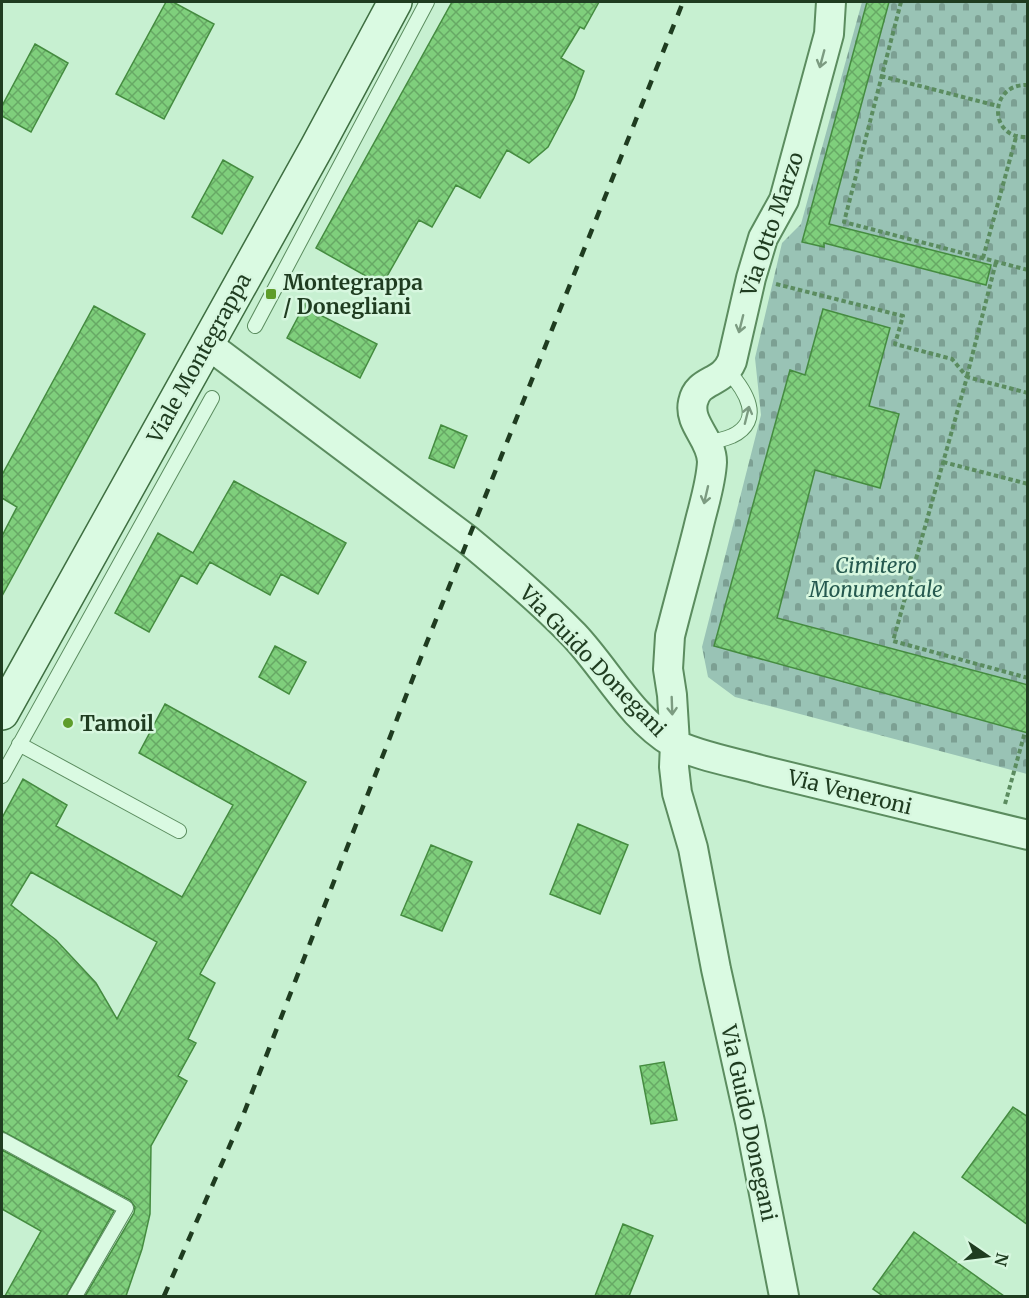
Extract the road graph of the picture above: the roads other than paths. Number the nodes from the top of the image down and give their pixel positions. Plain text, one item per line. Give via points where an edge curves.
1 (395, 2) edge
2 (427, 2) edge
3 (831, 2) edge
4 (283, 239) junction
5 (255, 326) dead end
6 (207, 344) junction
7 (728, 372) junction
8 (212, 398) dead end
9 (708, 442) junction
10 (670, 636) junction
11 (631, 704) junction
12 (2, 713) edge
13 (675, 743) junction
14 (19, 744) junction
15 (2, 776) edge
16 (179, 831) dead end
17 (1028, 835) edge
18 (2, 1140) edge
19 (75, 1296) edge
20 (784, 1296) edge

1 - 4 main road, Viale Montegrappa
2 - 4 lane
3 -> 7 street, Via Otto Marzo via 829,34 784,200 763,238
4 - 5 lane
4 - 6 main road, Viale Montegrappa
6 - 11 street, Via Guido Donegani via 468,540 574,636
6 - 12 main road, Viale Montegrappa
7 - 9 street via 700,389 692,404 694,419
9 -> 7 lane via 736,433 747,419 747,397
8 - 14 lane
9 -> 10 street via 710,479
10 - 11 street via 654,683
10 -> 13 street via 668,669
11 - 13 street, Via Guido Donegani via 653,728
13 - 17 street, Via Veneroni via 723,760
13 - 20 street, Via Guido Donegani via 677,793 693,848
14 - 15 lane
14 - 16 lane
18 - 19 lane via 126,1208

